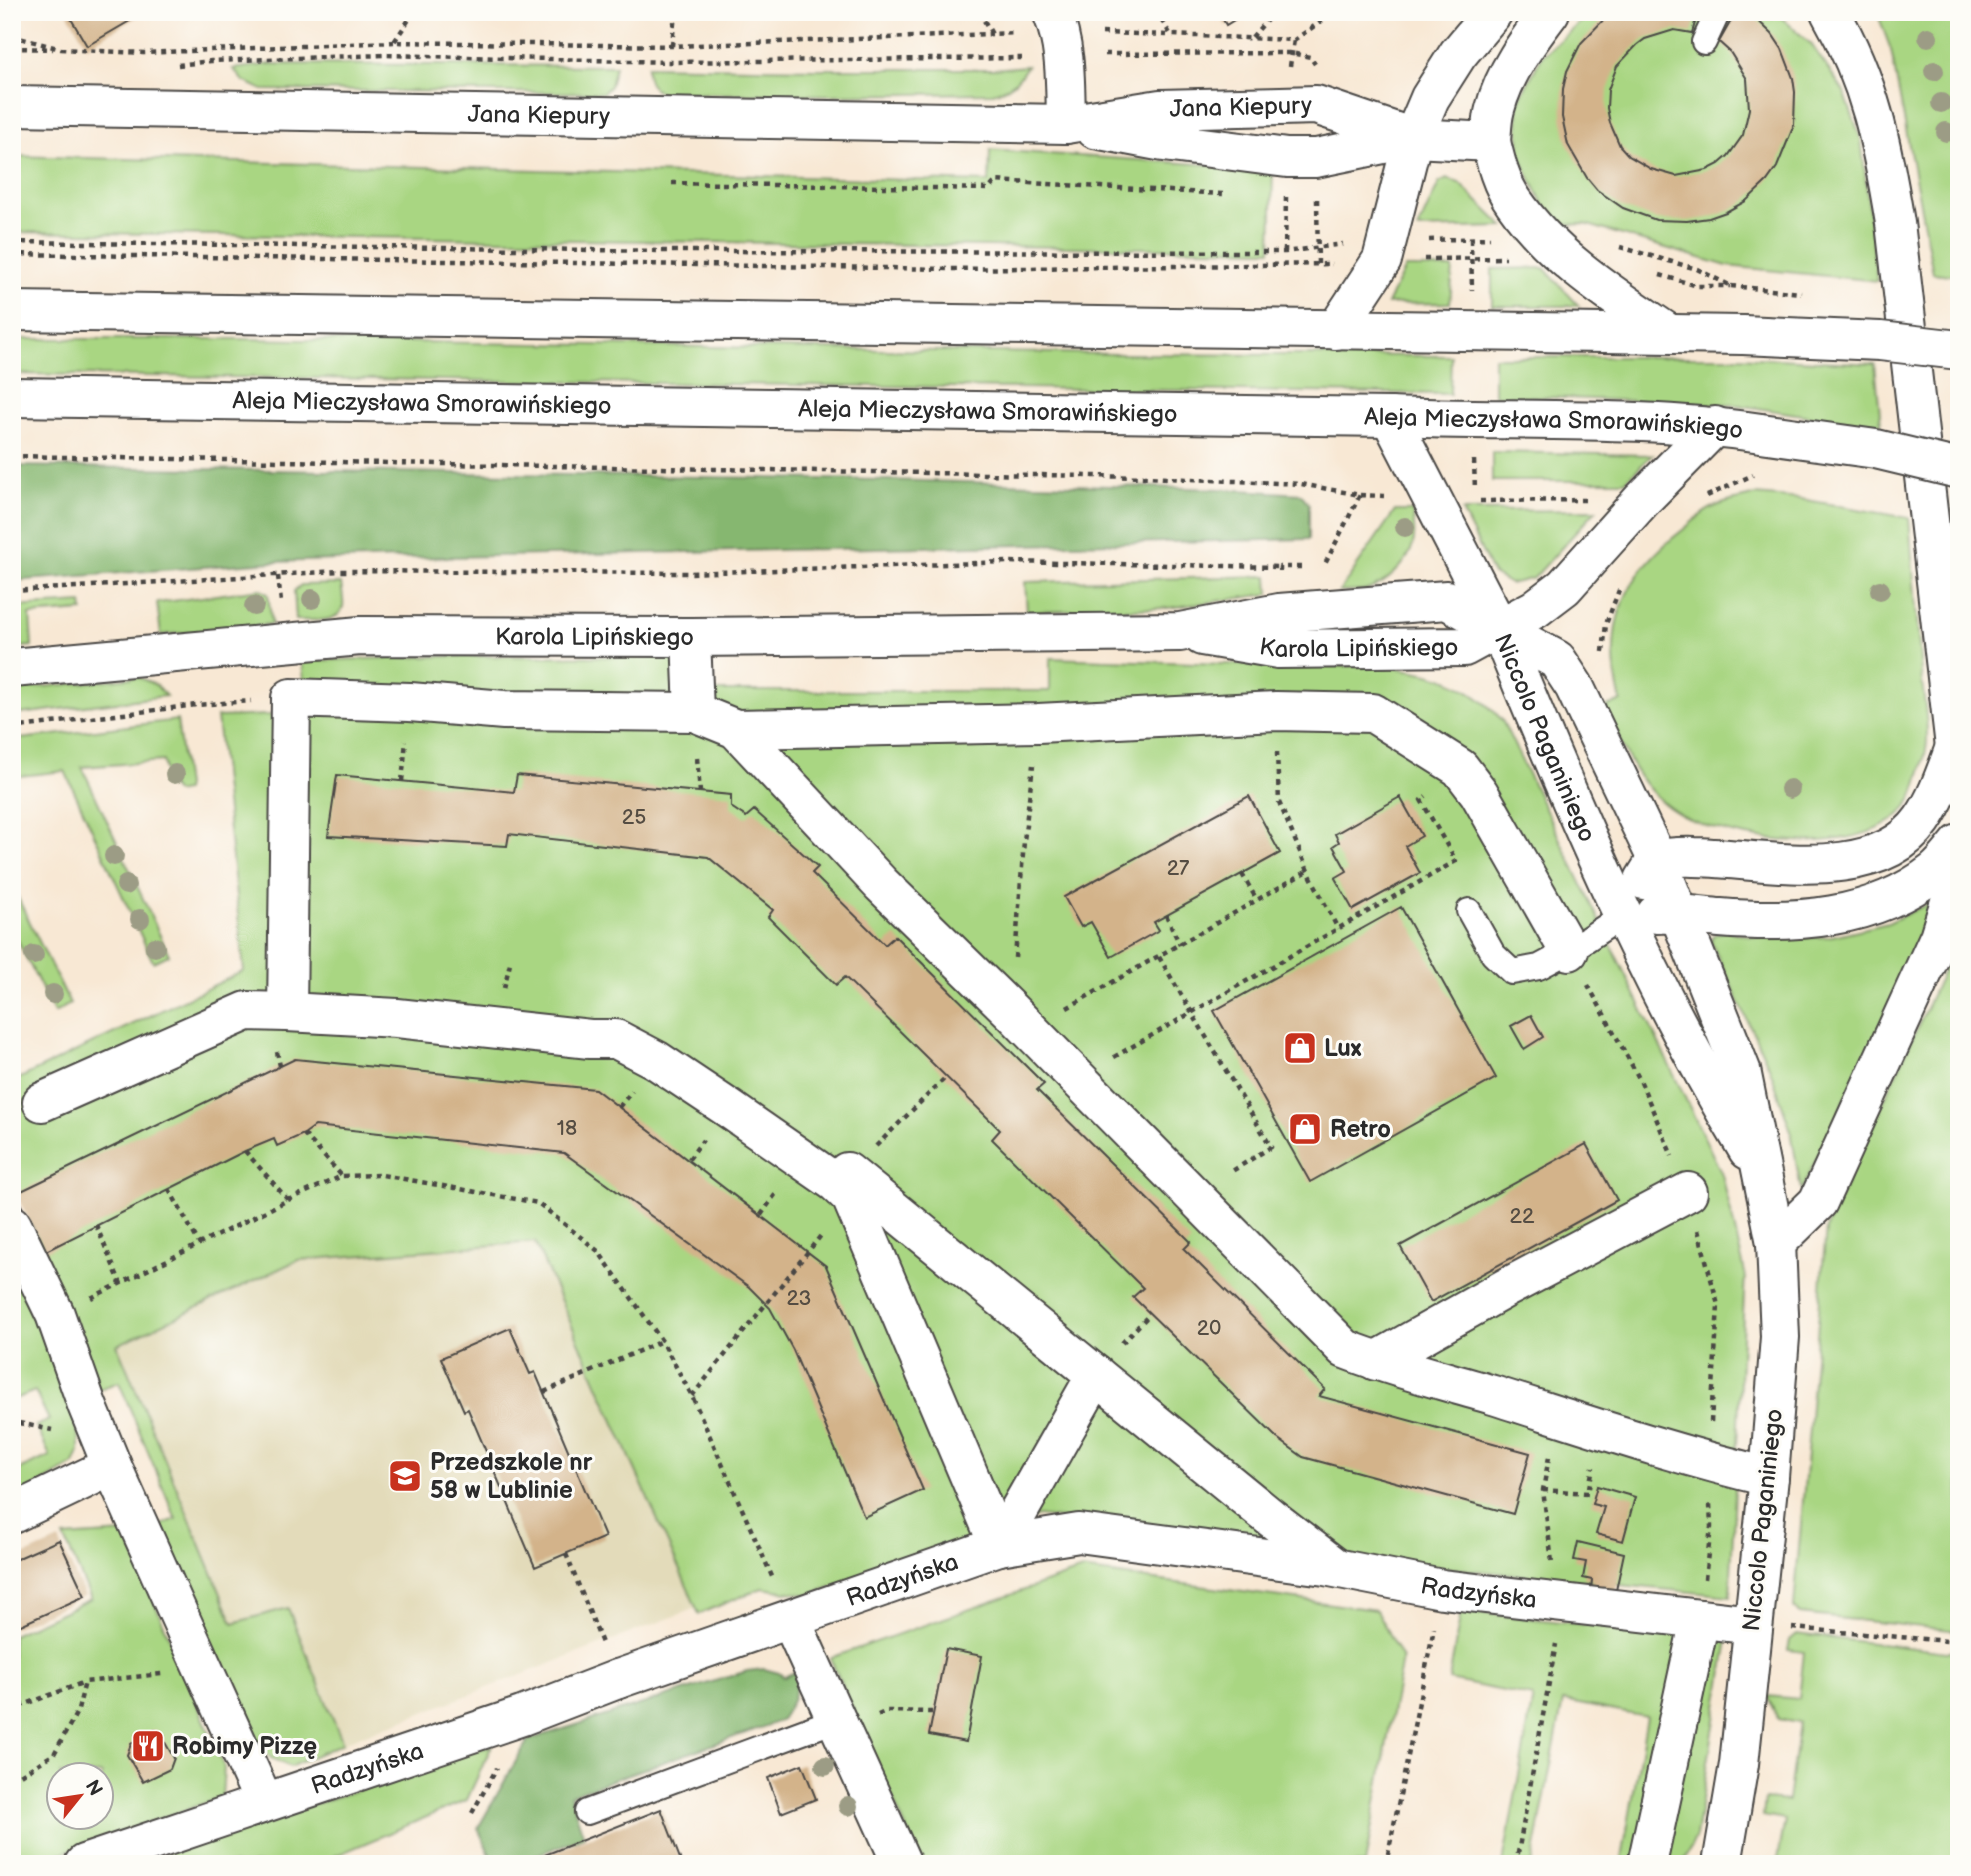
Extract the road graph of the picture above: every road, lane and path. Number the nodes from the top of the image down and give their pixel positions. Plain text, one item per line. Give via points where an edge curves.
1 (414, 12) edge
2 (675, 12) edge
3 (1052, 12) edge
4 (1156, 12) edge
5 (1274, 12) edge
6 (1335, 12) edge
7 (1493, 12) edge
8 (1550, 12) edge
9 (1718, 12) edge
10 (1830, 12) edge
11 (992, 34) dead end
12 (12, 36) edge
13 (1252, 38) junction
14 (394, 42) junction
15 (1704, 42) dead end
16 (672, 46) junction
17 (12, 48) edge
18 (61, 49) junction
19 (1064, 56) junction
20 (173, 65) dead end
21 (1316, 105) junction
22 (12, 106) edge
23 (1066, 124) junction
24 (1413, 138) junction
25 (1491, 142) junction
26 (1316, 158) junction
27 (672, 183) dead end
28 (1231, 195) dead end
29 (1273, 197) dead end
30 (1286, 198) dead end
31 (12, 242) edge
32 (1285, 252) dead end
33 (12, 254) edge
34 (1560, 256) junction
35 (1382, 260) junction
36 (1318, 265) junction
37 (1650, 272) dead end
38 (1731, 286) dead end
39 (12, 311) edge
40 (1336, 330) junction
41 (1668, 333) junction
42 (1959, 350) edge
43 (12, 397) edge
44 (1390, 417) junction
45 (1715, 426) junction
46 (12, 456) edge
47 (1959, 469) edge
48 (1280, 567) junction
49 (278, 576) junction
50 (1623, 582) dead end
51 (12, 591) edge
52 (282, 609) dead end
53 (1279, 613) junction
54 (1499, 628) junction
55 (1180, 632) junction
56 (691, 637) junction
57 (1602, 660) dead end
58 (12, 668) edge
59 (290, 698) junction
60 (1276, 711) junction
61 (694, 712) junction
62 (1038, 723) junction
63 (12, 728) edge
64 (736, 729) junction
65 (1957, 752) edge
66 (1460, 768) junction
67 (1959, 845) edge
68 (1657, 859) junction
69 (1959, 860) edge
70 (1308, 871) junction
71 (1242, 874) dead end
72 (1257, 900) junction
73 (1469, 911) dead end
74 (1677, 913) junction
75 (1166, 915) dead end
76 (1622, 916) junction
77 (1338, 929) junction
78 (1180, 945) junction
79 (1569, 951) junction
80 (1159, 957) junction
81 (287, 1012) junction
82 (1191, 1013) junction
83 (1020, 1021) junction
84 (946, 1077) dead end
85 (1077, 1079) junction
86 (42, 1102) dead end
87 (304, 1134) dead end
88 (246, 1152) dead end
89 (1764, 1175) junction
90 (342, 1176) junction
91 (845, 1184) junction
92 (169, 1189) dead end
93 (1688, 1192) junction
94 (1192, 1195) junction
95 (288, 1200) junction
96 (12, 1225) edge
97 (96, 1225) dead end
98 (1776, 1243) junction
99 (816, 1244) dead end
100 (200, 1245) junction
101 (121, 1284) junction
102 (55, 1314) junction
103 (1150, 1314) dead end
104 (1137, 1327) dead end
105 (662, 1341) junction
106 (1376, 1361) junction
107 (1096, 1375) junction
108 (544, 1392) dead end
109 (692, 1396) junction
110 (1558, 1416) junction
111 (1599, 1429) junction
112 (1709, 1463) junction
113 (112, 1466) junction
114 (1769, 1477) junction
115 (1543, 1490) junction
116 (12, 1514) edge
117 (999, 1546) junction
118 (566, 1554) dead end
119 (1337, 1568) junction
120 (1442, 1588) junction
121 (1558, 1602) junction
122 (1700, 1619) junction
123 (791, 1620) junction
124 (1753, 1625) junction
125 (1816, 1629) dead end
126 (1959, 1642) edge
127 (203, 1672) junction
128 (618, 1679) junction
129 (85, 1682) junction
130 (887, 1711) dead end
131 (932, 1712) dead end
132 (12, 1713) edge
133 (835, 1720) junction
134 (503, 1757) dead end
135 (12, 1780) edge
136 (264, 1802) junction
137 (587, 1812) dead end
138 (472, 1813) dead end
139 (84, 1864) edge
140 (902, 1864) edge
141 (1386, 1864) edge
142 (1516, 1864) edge
143 (1647, 1864) edge
144 (1723, 1864) edge

1 - 14 path
2 - 16 path
3 - 19 street
4 - 13 path via 1171,35
5 - 13 path
6 - 13 path via 1294,40
7 - 24 street via 1430,98
8 - 25 street via 1508,75 1495,109
9 - 15 lane
10 - 65 street via 1862,77 1883,149
11 - 16 path
12 - 18 path
14 - 16 path
14 - 18 path via 143,53
17 - 18 path
19 - 20 path via 671,62 384,55
19 - 21 path via 1301,55 1310,57 1316,66
19 - 23 street
21 - 23 street, Jana Kiepury via 1160,109
21 - 24 street, Jana Kiepury
22 - 23 street, Jana Kiepury
23 - 26 street, Jana Kiepury via 1178,144
24 - 25 street, Jana Kiepury
24 - 26 street, Jana Kiepury
24 - 35 street
25 - 34 street via 1499,174 1513,201
26 - 36 path
27 - 28 path via 989,189 996,181
29 - 30 path
31 - 32 path via 665,251
33 - 36 path via 950,269
34 - 35 path
34 - 41 street
35 - 36 path
35 - 40 street
37 - 38 path via 1698,286
39 - 40 street
40 - 41 street
41 - 42 street, bridge via 1880,341
43 - 44 street, Aleja Mieczysława Smorawińskiego
44 - 45 street, Aleja Mieczysława Smorawińskiego
44 - 54 street
45 - 47 street, Aleja Mieczysława Smorawińskiego, bridge via 1876,449
45 - 54 street via 1564,587
46 - 48 path via 1145,477 1301,484 1360,495 1326,566
48 - 49 path via 1007,562 688,573 339,571
48 - 53 path
49 - 51 path
49 - 52 path
50 - 57 path via 1606,624
53 - 54 street, Karola Lipińskiego via 1447,600
53 - 55 street, Karola Lipińskiego
54 - 55 street, Karola Lipińskiego via 1464,646 1278,649
54 - 68 street, Niccolo Paganiniego via 1557,660
54 - 76 street, Niccolo Paganiniego
55 - 56 street, Karola Lipińskiego
56 - 58 street, Karola Lipińskiego via 360,636
56 - 61 street
59 - 61 street via 504,710
59 - 63 path
59 - 81 street
60 - 62 street
60 - 66 street via 1373,713
60 - 70 path via 1279,802
61 - 64 street
62 - 64 street
62 - 83 path via 1024,841
64 - 83 street via 881,884
65 - 68 street via 1922,821 1894,846 1864,858 1813,865 1693,856
66 - 77 path via 1421,800 1456,861
66 - 79 street via 1479,793
67 - 74 street via 1919,883 1872,906 1798,920
68 - 74 street, Niccolo Paganiniego
68 - 76 street
69 - 98 street via 1939,937 1818,1202
70 - 72 path
70 - 77 path
71 - 72 path
72 - 78 path
73 - 79 lane via 1493,954 1512,972 1539,967
74 - 76 street
74 - 89 street, Niccolo Paganiniego via 1741,1070
75 - 78 path
76 - 79 lane
76 - 89 street, Niccolo Paganiniego via 1714,1094
77 - 82 path
78 - 80 path
79 - 93 path via 1640,1080
80 - 82 path
80 - 83 path
81 - 86 street via 247,1010
81 - 91 street via 616,1039 656,1060
82 - 85 path
82 - 94 path via 1271,1147
83 - 85 street
84 - 91 path
85 - 94 street
87 - 90 path
88 - 95 path
89 - 98 street, Niccolo Paganiniego
90 - 95 path
90 - 105 path via 382,1175 538,1203 598,1251
91 - 107 street
91 - 117 street
92 - 100 path
93 - 106 street
93 - 112 path via 1718,1305
94 - 106 street via 1345,1349
95 - 100 path
96 - 102 street
97 - 101 path
98 - 114 street, Niccolo Paganiniego via 1780,1337
99 - 109 path
100 - 101 path
101 - 102 path
102 - 113 street
103 - 104 path
105 - 108 path
105 - 109 path
106 - 110 street
107 - 117 street
107 - 119 street
109 - 123 path
110 - 111 street
110 - 115 path
111 - 112 street
111 - 115 path via 1588,1493
112 - 114 street
112 - 122 path via 1710,1527
113 - 116 street
113 - 127 street
114 - 124 street, Niccolo Paganiniego
115 - 121 path
117 - 119 street, Radzyńska via 1079,1533
117 - 123 street, Radzyńska
118 - 128 path
119 - 120 street, Radzyńska
120 - 121 street, Radzyńska
120 - 141 path
121 - 122 street, Radzyńska
121 - 142 path via 1555,1655
122 - 124 street, Radzyńska
122 - 143 street
123 - 128 street, Radzyńska
123 - 133 street
124 - 144 street, Niccolo Paganiniego
125 - 126 path
127 - 129 path
127 - 136 street
128 - 136 street, Radzyńska
129 - 132 path
129 - 135 path via 78,1710 54,1754
130 - 131 path
133 - 137 lane
133 - 140 street
134 - 138 path
136 - 139 street, Radzyńska

